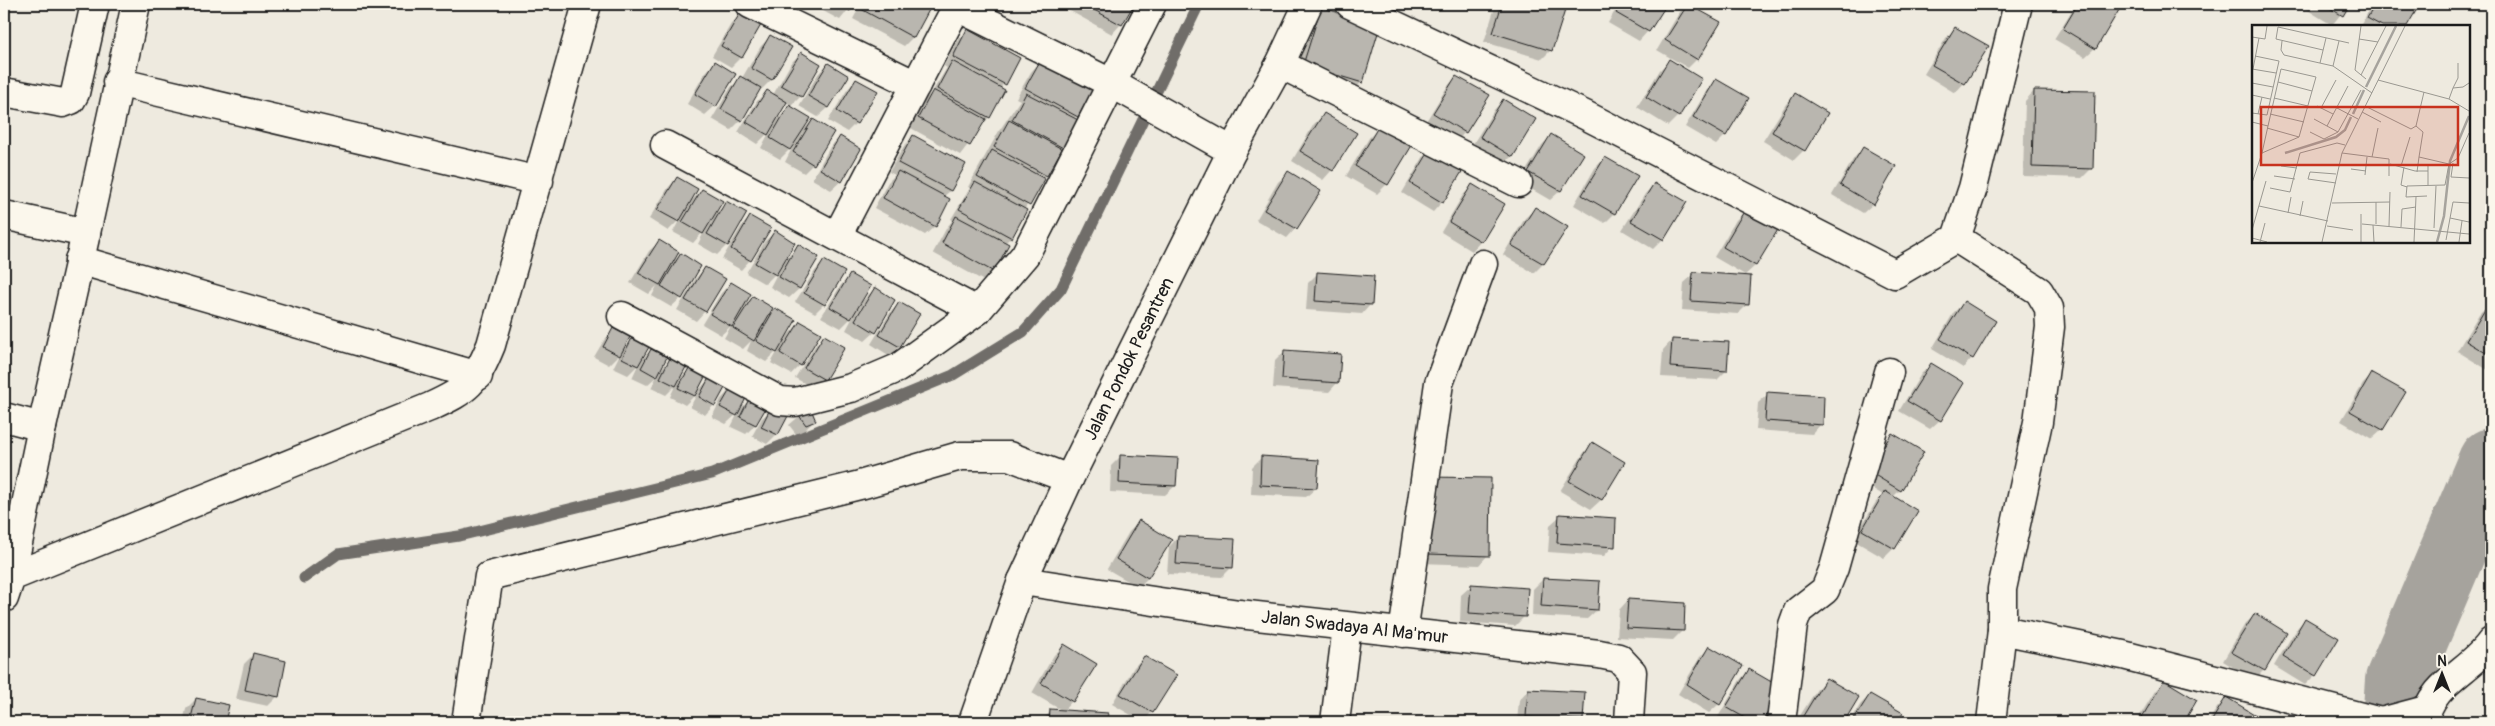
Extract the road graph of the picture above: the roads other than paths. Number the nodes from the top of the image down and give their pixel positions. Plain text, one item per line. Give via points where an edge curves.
1 (95, 4) edge
2 (136, 4) edge
3 (587, 4) edge
4 (1152, 4) edge
5 (1308, 4) edge
6 (1350, 4) edge
7 (2018, 4) edge
8 (958, 5) edge
9 (761, 6) edge
10 (1280, 64) junction
11 (118, 82) junction
12 (916, 85) junction
13 (1123, 90) junction
14 (4, 92) edge
15 (665, 145) dead end
16 (1232, 151) junction
17 (539, 181) junction
18 (1518, 183) dead end
19 (4, 215) edge
20 (86, 233) junction
21 (837, 236) junction
22 (1956, 238) junction
23 (79, 260) junction
24 (1483, 264) dead end
25 (977, 311) junction
26 (622, 316) dead end
27 (1889, 372) dead end
28 (478, 376) junction
29 (4, 417) edge
30 (42, 427) junction
31 (1069, 479) junction
32 (1022, 582) junction
33 (7, 587) edge
34 (1347, 626) junction
35 (2002, 630) junction
36 (1404, 633) junction
37 (2491, 642) edge
38 (2402, 719) edge
39 (466, 722) edge
40 (973, 722) edge
41 (1335, 722) edge
42 (1629, 722) edge
43 (1781, 722) edge
44 (1991, 722) edge

1 - 14 street via 71,100 63,103
2 - 11 street
3 - 17 street
4 - 13 street
5 - 10 street, Jalan Pondok Pesantren
6 - 22 street via 1585,114 1895,274
7 - 22 street via 1973,188
8 - 12 street
8 - 13 street
9 - 12 street
10 - 16 street, Jalan Pondok Pesantren
10 - 18 street
11 - 17 street
11 - 20 street
12 - 21 street
13 - 16 street
13 - 25 street via 1025,255
15 - 21 street
16 - 31 street, Jalan Pondok Pesantren
17 - 28 street via 492,345
19 - 20 street
20 - 23 street
21 - 25 street
22 - 35 street via 2039,291 2049,308 2050,327 2038,422 2002,589
23 - 28 street
23 - 30 street
24 - 36 street via 1440,383
25 - 26 street via 898,368 851,388 795,402 780,401 758,391
27 - 43 street via 1834,568 1825,590 1798,611 1793,625
28 - 33 street via 456,395
29 - 30 street
30 - 33 street
31 - 32 street, Jalan Pondok Pesantren
31 - 39 street via 1009,456 960,456 489,576
32 - 34 street, Jalan Swadaya Al Ma'mur via 1239,614
32 - 40 street, Jalan Pondok Pesantren
34 - 36 street, Jalan Swadaya Al Ma'mur
34 - 41 street
35 - 38 street
35 - 44 street
36 - 42 street, Jalan Swadaya Al Ma'mur via 1620,658 1632,672
37 - 38 street via 2483,655

